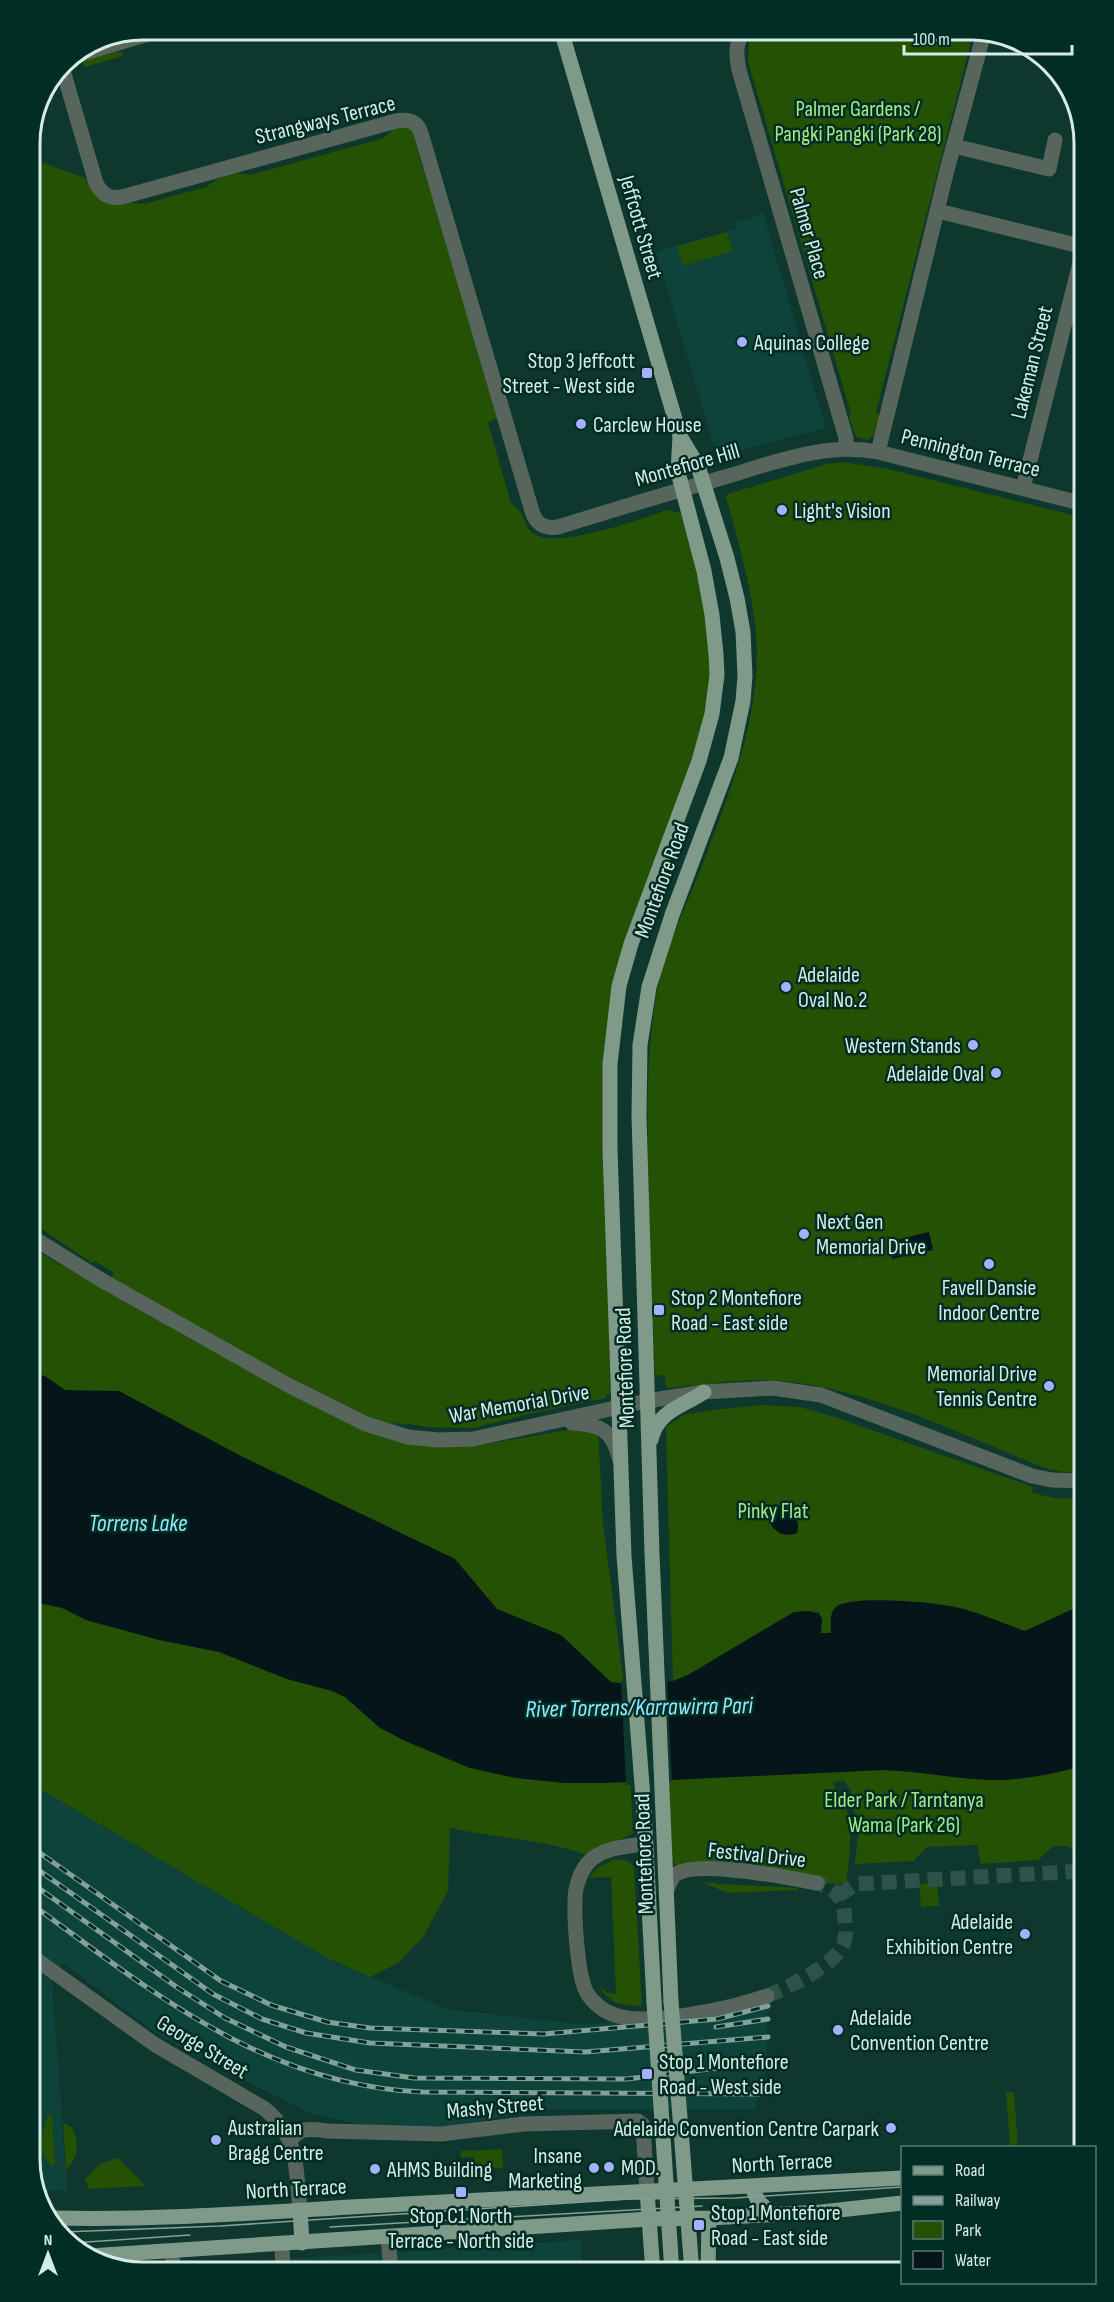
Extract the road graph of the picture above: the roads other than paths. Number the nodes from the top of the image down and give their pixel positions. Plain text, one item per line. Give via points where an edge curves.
1 (564, 41) edge
2 (740, 41) edge
3 (982, 41) edge
4 (65, 78) edge
5 (1055, 140) dead end
6 (954, 146) junction
7 (938, 211) junction
8 (1074, 245) edge
9 (1074, 287) edge
10 (680, 436) junction
11 (846, 448) junction
12 (878, 452) junction
13 (704, 483) junction
14 (1023, 488) junction
15 (682, 489) junction
16 (1074, 501) edge
17 (543, 526) joint
18 (664, 855) junction
19 (690, 865) junction
20 (40, 1242) edge
21 (704, 1392) junction
22 (647, 1401) junction
23 (619, 1408) junction
24 (557, 1422) junction
25 (649, 1455) junction
26 (621, 1468) junction
27 (1074, 1481) edge
28 (646, 1844) junction
29 (666, 1852) junction
30 (692, 1869) junction
31 (816, 1883) tunnel mouth
32 (667, 1890) junction
33 (40, 1962) edge
34 (767, 1996) tunnel mouth
35 (290, 2142) junction
36 (901, 2178) edge
37 (752, 2187) junction
38 (647, 2191) junction
39 (901, 2203) edge
40 (300, 2210) junction
41 (773, 2215) junction
42 (60, 2218) edge
43 (709, 2218) junction
44 (649, 2219) junction
45 (388, 2237) junction
46 (302, 2243) junction
47 (282, 2244) junction
48 (172, 2251) junction
49 (108, 2255) edge
50 (172, 2261) edge
51 (283, 2261) edge
52 (390, 2261) edge
53 (651, 2262) edge
54 (671, 2262) edge
55 (691, 2262) edge
56 (708, 2262) edge

1 - 10 main road, Jeffcott Street
2 - 11 street, Palmer Place via 739,70
3 - 6 street
4 - 17 street, Strangways Terrace via 96,183 111,197 396,121 417,124 532,511
5 - 6 street via 1049,169
6 - 7 street
7 - 8 street
7 - 12 street
9 - 14 street, Lakeman Street
10 - 13 main road, Jeffcott Street
10 - 15 main road, Jeffcott Street via 678,472
11 - 12 street, Pennington Terrace
11 - 13 street, Montefiore Hill via 817,451
12 - 14 street, Pennington Terrace
13 - 15 street, Montefiore Hill
13 - 19 main road, Montefiore Road via 737,598 745,676 730,758
14 - 16 street, Pennington Terrace
15 - 17 street, Montefiore Hill via 558,527
15 - 18 main road, Montefiore Road via 712,615 717,675 708,731
18 - 19 main road
18 - 23 main road, Montefiore Road via 619,986 610,1064
19 - 22 main road, Montefiore Road via 655,964 640,1045
20 - 24 street, War Memorial Drive via 204,1339 381,1430 408,1437 456,1440
21 - 22 street, War Memorial Drive
21 - 25 main road via 657,1422
21 - 27 street, War Memorial Drive via 773,1388 813,1393 1013,1470 1052,1480
22 - 23 street, War Memorial Drive
22 - 25 main road, Montefiore Road
23 - 24 street, War Memorial Drive
23 - 26 main road, Montefiore Road
24 - 26 street via 587,1424 606,1431 615,1444
25 - 29 main road, Montefiore Road
26 - 28 main road, Montefiore Road
28 - 34 street via 621,1846 595,1857 578,1881 575,1900 580,1973 592,2000 606,2011 634,2019 712,2011
28 - 54 main road, Montefiore Road, bridge
29 - 30 street, Festival Drive via 675,1864
29 - 32 main road, Montefiore Road
30 - 31 street, Festival Drive via 740,1871
30 - 32 street, Festival Drive via 674,1876
32 - 55 main road, Montefiore Road, bridge via 671,2002
33 - 35 street, George Street via 154,2044 265,2109 280,2122
35 - 38 street, Mashy Street via 294,2134 312,2129 441,2134 524,2124 638,2121 644,2125
35 - 40 street, George Street
36 - 37 main road, North Terrace
37 - 38 main road, North Terrace
37 - 41 main road via 759,2203
38 - 40 main road, North Terrace
38 - 44 main road
39 - 41 main road
40 - 42 main road, North Terrace via 149,2219
40 - 46 main road
41 - 43 main road
43 - 44 main road
43 - 56 main road
44 - 45 main road
44 - 53 main road
45 - 46 main road
45 - 52 street
46 - 47 main road
47 - 48 main road
47 - 51 street
48 - 49 main road
48 - 50 street

